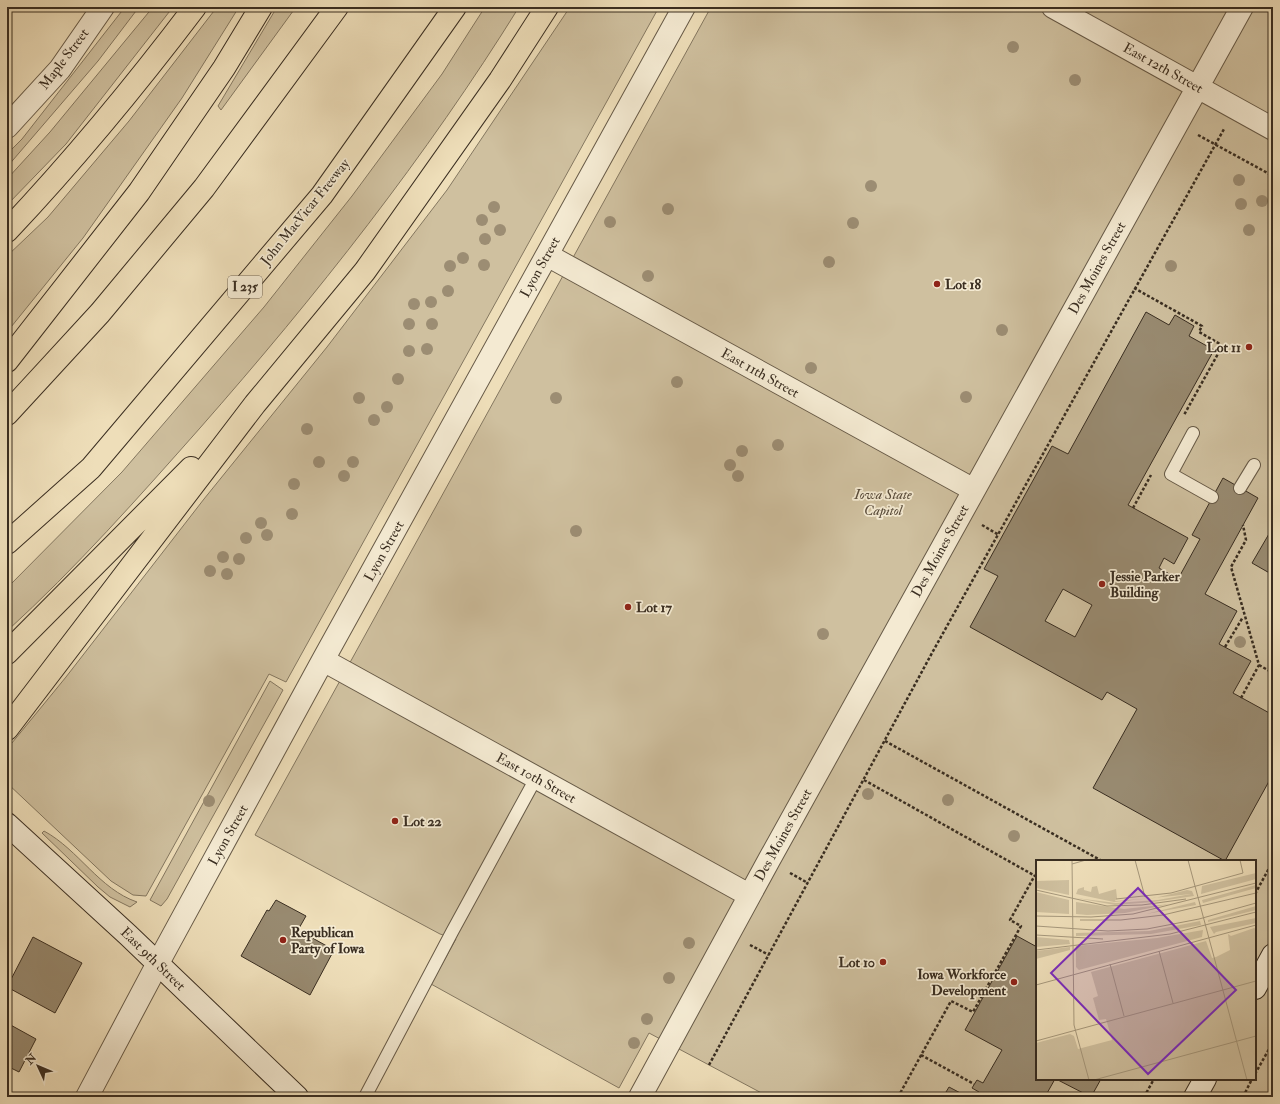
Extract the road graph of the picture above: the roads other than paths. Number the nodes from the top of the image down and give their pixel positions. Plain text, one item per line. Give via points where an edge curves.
1 (195, 7) edge
2 (261, 7) edge
3 (337, 7) edge
4 (455, 7) edge
5 (547, 7) edge
6 (684, 7) edge
7 (1053, 7) edge
8 (1242, 7) edge
9 (100, 8) edge
10 (1197, 86) junction
11 (7, 127) edge
12 (1273, 129) edge
13 (7, 231) edge
14 (547, 255) junction
15 (7, 361) edge
16 (254, 404) junction
17 (7, 414) edge
18 (1193, 433) dead end
19 (1254, 465) dead end
20 (1240, 488) dead end
21 (974, 490) junction
22 (1212, 497) dead end
23 (7, 543) edge
24 (7, 653) edge
25 (323, 660) junction
26 (7, 728) edge
27 (536, 778) junction
28 (7, 824) edge
29 (749, 895) junction
30 (1273, 955) edge
31 (158, 963) junction
32 (1256, 986) edge
33 (1204, 1080) edge
34 (87, 1097) edge
35 (297, 1097) edge
36 (365, 1097) edge
37 (640, 1097) edge
38 (1195, 1097) edge

1 - 13 highway via 142,78 71,162
2 - 15 highway via 224,68 139,192
3 - 17 highway via 204,188 100,313
4 - 23 highway, John MacVicar Freeway / I 235 via 317,201 91,468
5 - 16 highway via 500,80 365,271
6 - 14 street, Lyon Street
7 - 10 street, East 12th Street
8 - 10 street, Des Moines Street
9 - 11 street, Maple Street via 60,69
10 - 12 street, East 12th Street
10 - 21 street, Des Moines Street
14 - 21 street, East 11th Street
14 - 25 street, Lyon Street
16 - 24 highway
16 - 26 highway
18 - 22 lane via 1171,474
19 - 20 lane
21 - 29 street, Des Moines Street
25 - 27 street, East 10th Street
25 - 31 street, Lyon Street
27 - 29 street, East 10th Street
27 - 36 lane
28 - 31 street, East 9th Street
29 - 37 street, Des Moines Street
30 - 32 street
31 - 34 street, Lyon Street
31 - 35 street, East 9th Street
33 - 38 street

